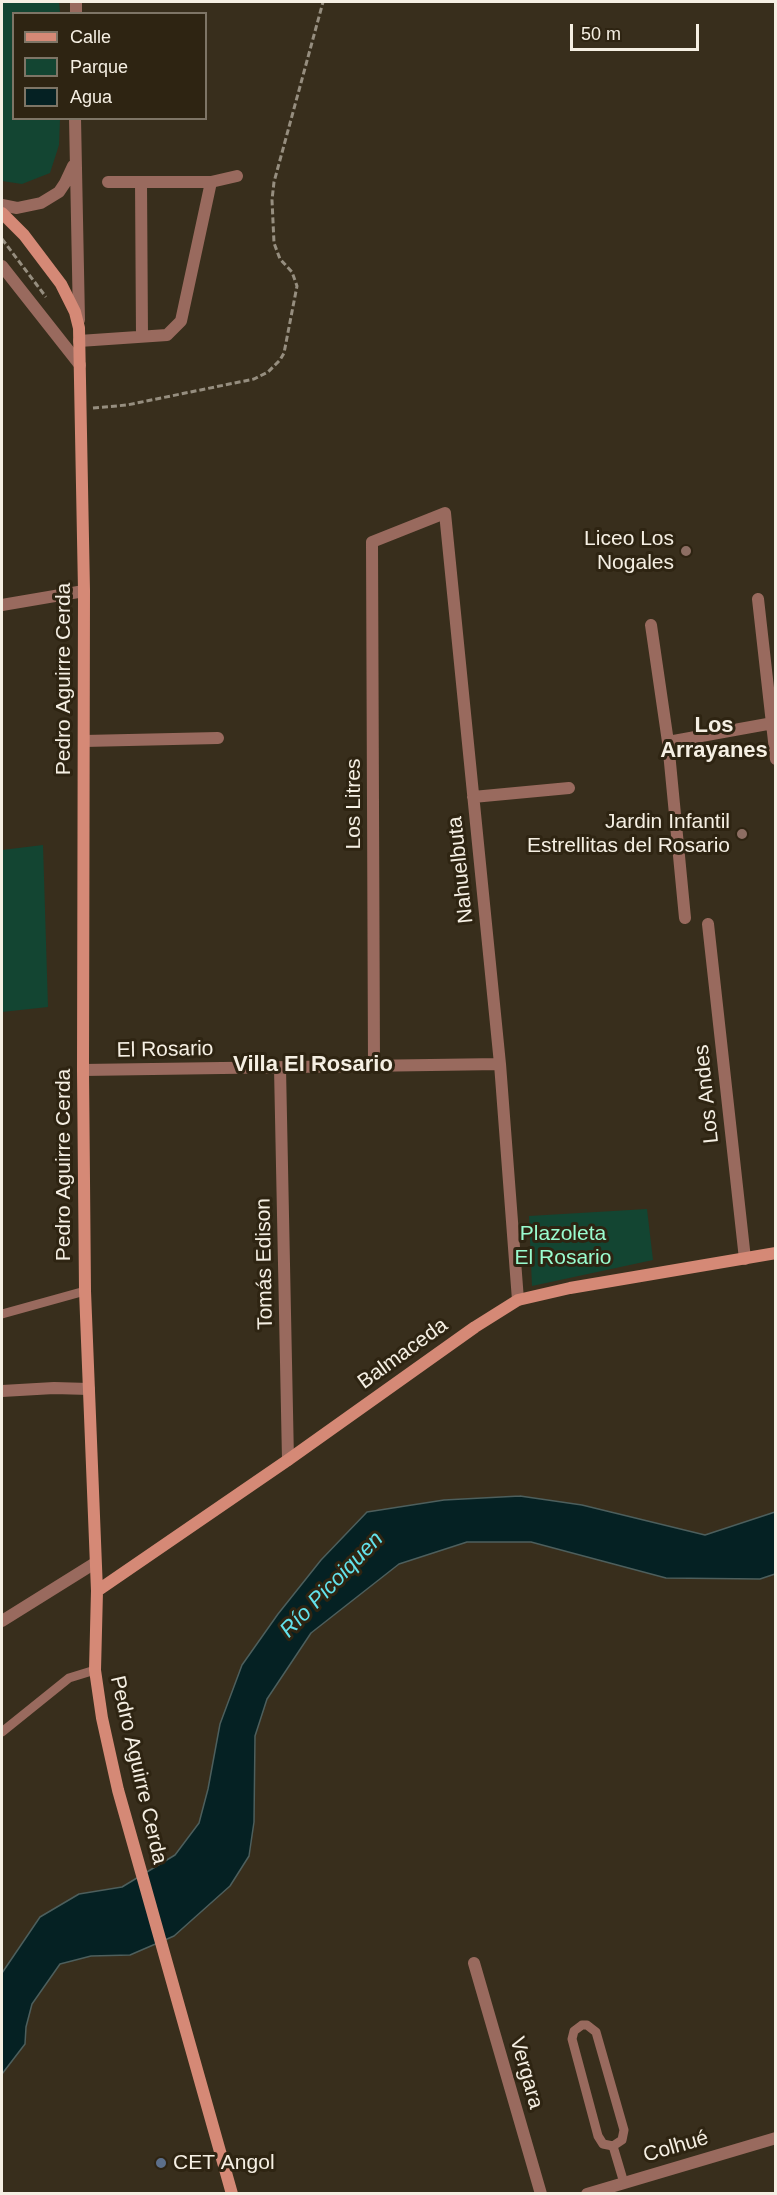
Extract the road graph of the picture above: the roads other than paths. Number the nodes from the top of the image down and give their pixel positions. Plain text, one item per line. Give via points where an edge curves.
1 (75, 120) edge
2 (75, 154) junction
3 (237, 176) dead end
4 (108, 182) dead end
5 (141, 182) junction
6 (211, 182) junction
7 (2, 205) edge
8 (2, 213) edge
9 (2, 266) edge
10 (79, 328) junction
11 (142, 336) junction
12 (79, 341) junction
13 (80, 365) junction
14 (372, 542) joint
15 (84, 591) junction
16 (758, 599) dead end
17 (2, 605) edge
18 (651, 625) dead end
19 (773, 723) junction
20 (218, 738) dead end
21 (84, 741) junction
22 (668, 742) junction
23 (776, 759) edge
24 (569, 788) dead end
25 (473, 797) junction
26 (685, 918) dead end
27 (708, 924) dead end
28 (500, 1064) junction
29 (374, 1066) junction
30 (280, 1068) junction
31 (83, 1070) junction
32 (776, 1253) edge
33 (744, 1259) junction
34 (85, 1291) junction
35 (518, 1300) junction
36 (2, 1314) edge
37 (89, 1389) junction
38 (2, 1390) edge
39 (288, 1460) junction
40 (95, 1563) junction
41 (97, 1591) junction
42 (2, 1621) edge
43 (95, 1670) junction
44 (2, 1732) edge
45 (474, 1963) dead end
46 (776, 2138) edge
47 (614, 2146) junction
48 (624, 2183) junction
49 (232, 2193) edge
50 (541, 2193) edge
51 (587, 2193) edge

1 - 2 street, Pedro Aguirre Cerda
2 - 7 street via 70,174 51,198 30,207
2 - 10 street, Pedro Aguirre Cerda
3 - 6 street
4 - 5 street
5 - 6 street
5 - 11 street
6 - 11 street via 180,321 167,335
8 - 10 main road via 61,284
9 - 13 street
10 - 12 main road, Pedro Aguirre Cerda
11 - 12 street
12 - 13 main road, Pedro Aguirre Cerda
13 - 15 main road, Pedro Aguirre Cerda
14 - 25 street, Nahuelbuta via 445,513
14 - 29 street, Los Litres
15 - 17 street
15 - 21 main road, Pedro Aguirre Cerda
16 - 19 street
18 - 22 street
19 - 22 street
19 - 23 street
20 - 21 street
21 - 31 main road, Pedro Aguirre Cerda
22 - 26 street
24 - 25 street
25 - 28 street, Nahuelbuta
27 - 33 street, Los Andes
28 - 29 street, El Rosario
28 - 35 street, Nahuelbuta
29 - 30 street, El Rosario
30 - 31 street, El Rosario
30 - 39 street, Tomás Edison
31 - 34 main road, Pedro Aguirre Cerda
32 - 33 main road, Balmaceda
33 - 35 main road, Balmaceda
34 - 36 lane
34 - 37 main road, Pedro Aguirre Cerda
35 - 39 main road, Balmaceda
37 - 38 street
37 - 40 main road, Pedro Aguirre Cerda
39 - 41 main road, Balmaceda
40 - 41 main road, Pedro Aguirre Cerda
40 - 42 street
41 - 43 main road, Pedro Aguirre Cerda
43 - 44 lane via 69,1678
43 - 49 main road, Pedro Aguirre Cerda via 118,1790
45 - 50 street, Vergara
46 - 48 street, Colhué
47 - 47 lane via 622,2140 624,2130 596,2032 582,2025 574,2031 572,2039 598,2136 603,2144
47 - 48 lane
48 - 51 street, Colhué

